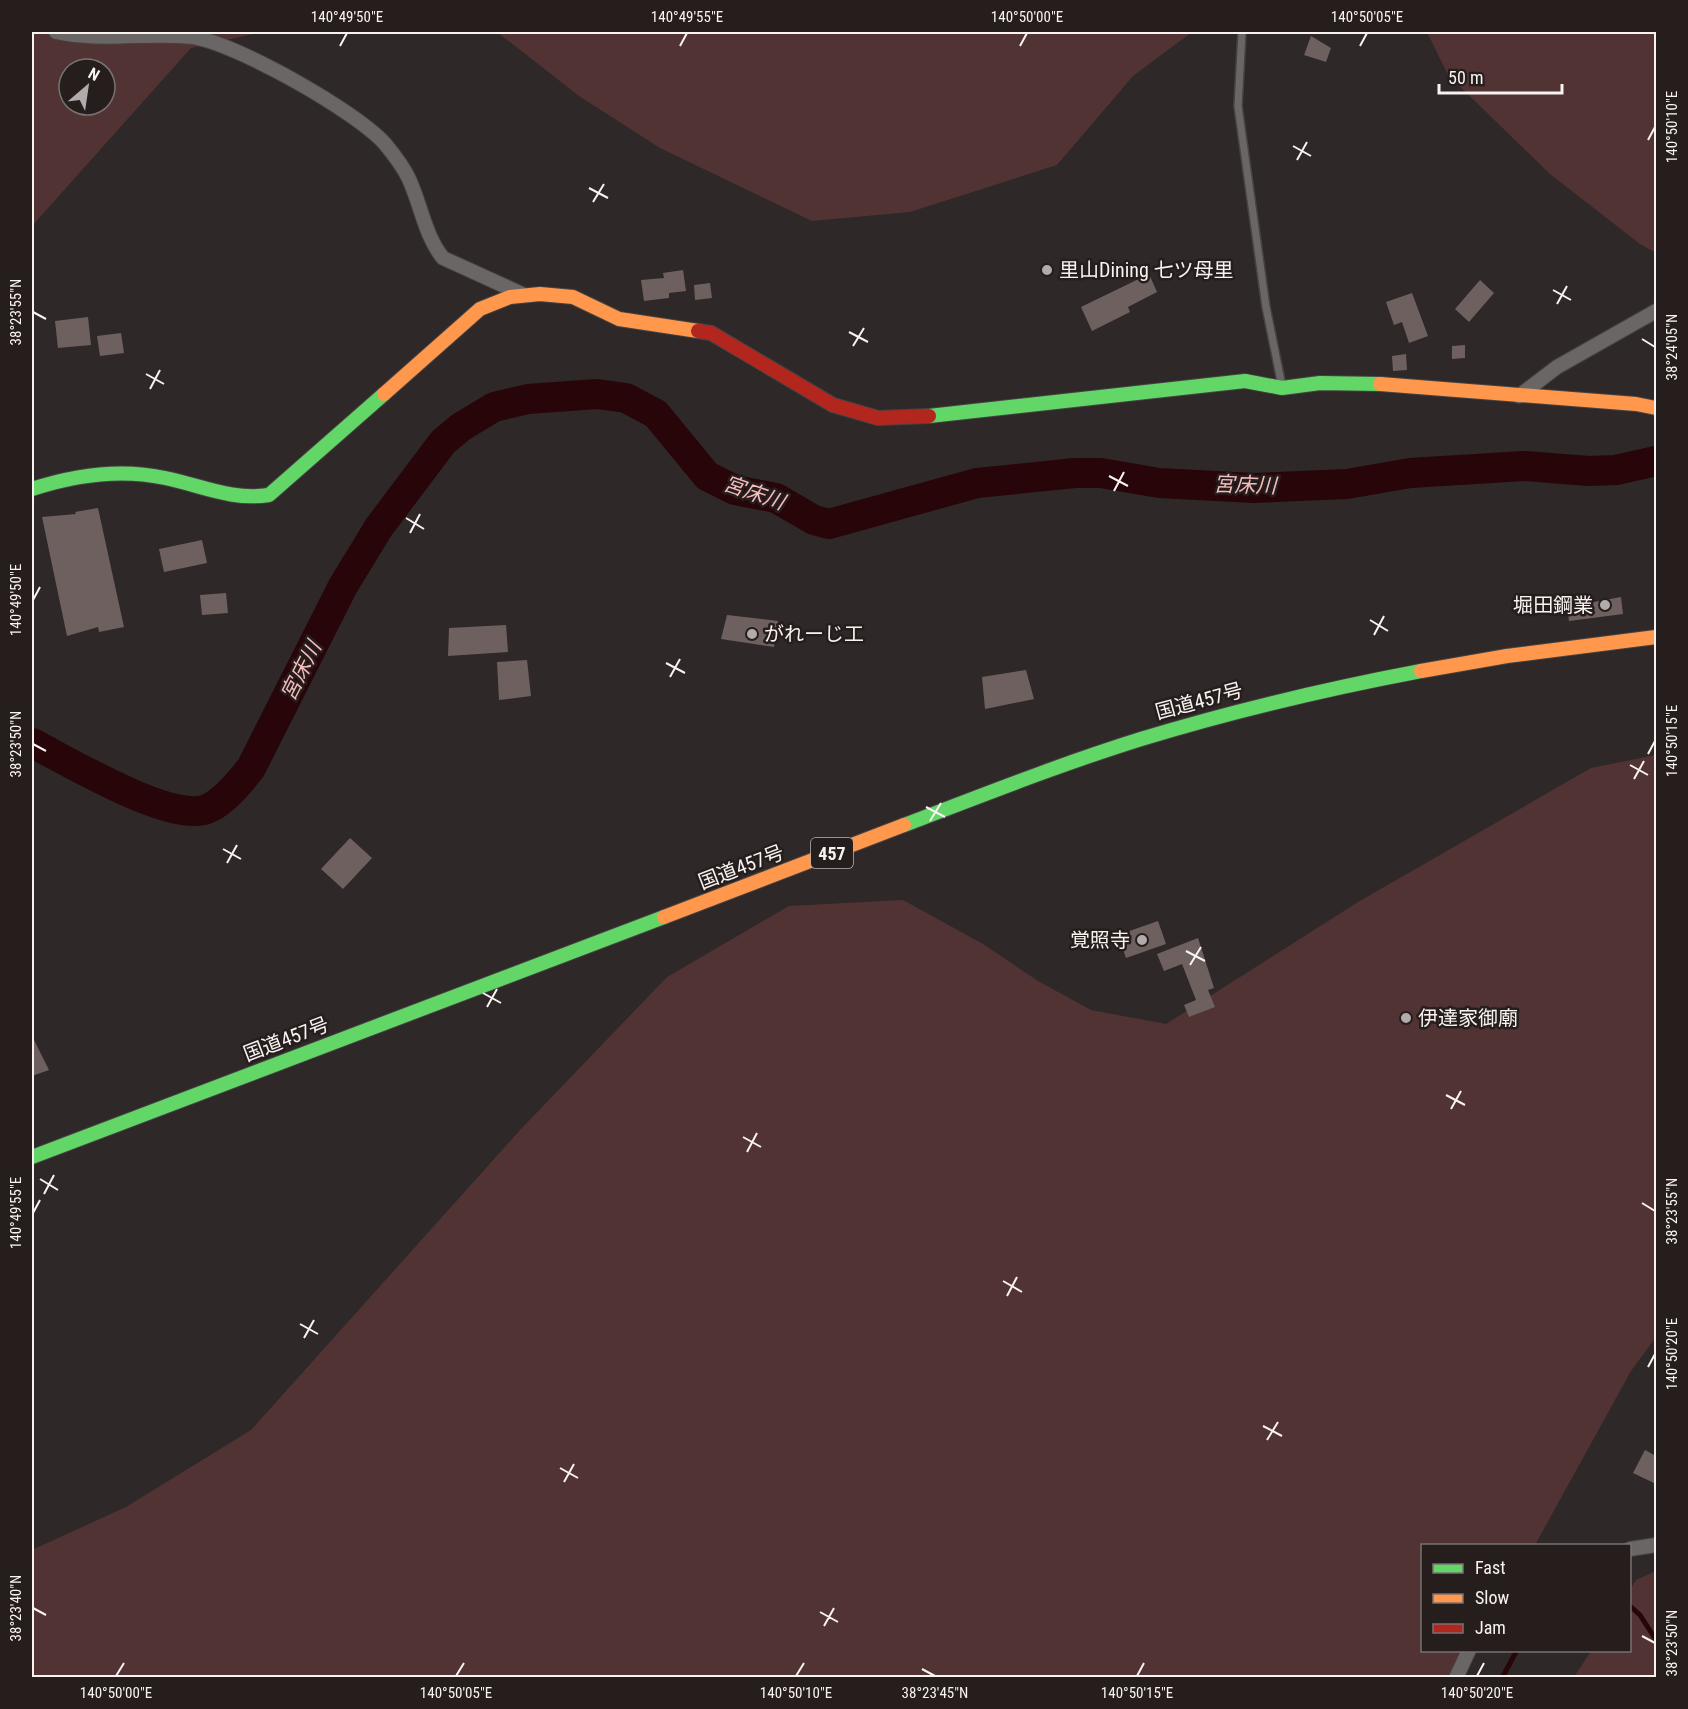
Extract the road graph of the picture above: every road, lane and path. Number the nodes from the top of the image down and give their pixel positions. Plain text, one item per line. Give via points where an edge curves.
1 (56, 32) edge
2 (1242, 32) edge
3 (522, 294) junction
4 (1656, 310) edge
5 (1282, 388) junction
6 (1519, 396) junction
7 (1656, 408) edge
8 (32, 489) edge
9 (1656, 637) edge
10 (32, 1157) edge
11 (1656, 1545) edge
12 (1631, 1549) edge
13 (1468, 1652) edge
14 (1456, 1677) edge

1 - 3 street via 193,37 236,50 316,94 369,129 400,162 435,249 443,258
2 - 5 lane via 1238,106 1266,307
3 - 5 main road via 573,297 619,319 711,333 821,400 878,418 920,417 1245,381
3 - 8 main road via 496,301 468,319 269,495 242,497 164,478 118,472 76,476
4 - 6 street via 1557,367
5 - 6 main road via 1371,383
6 - 7 main road
9 - 10 main road, 国道457号 / 457 via 1468,661 1268,702 1157,732
11 - 12 street
13 - 14 street

